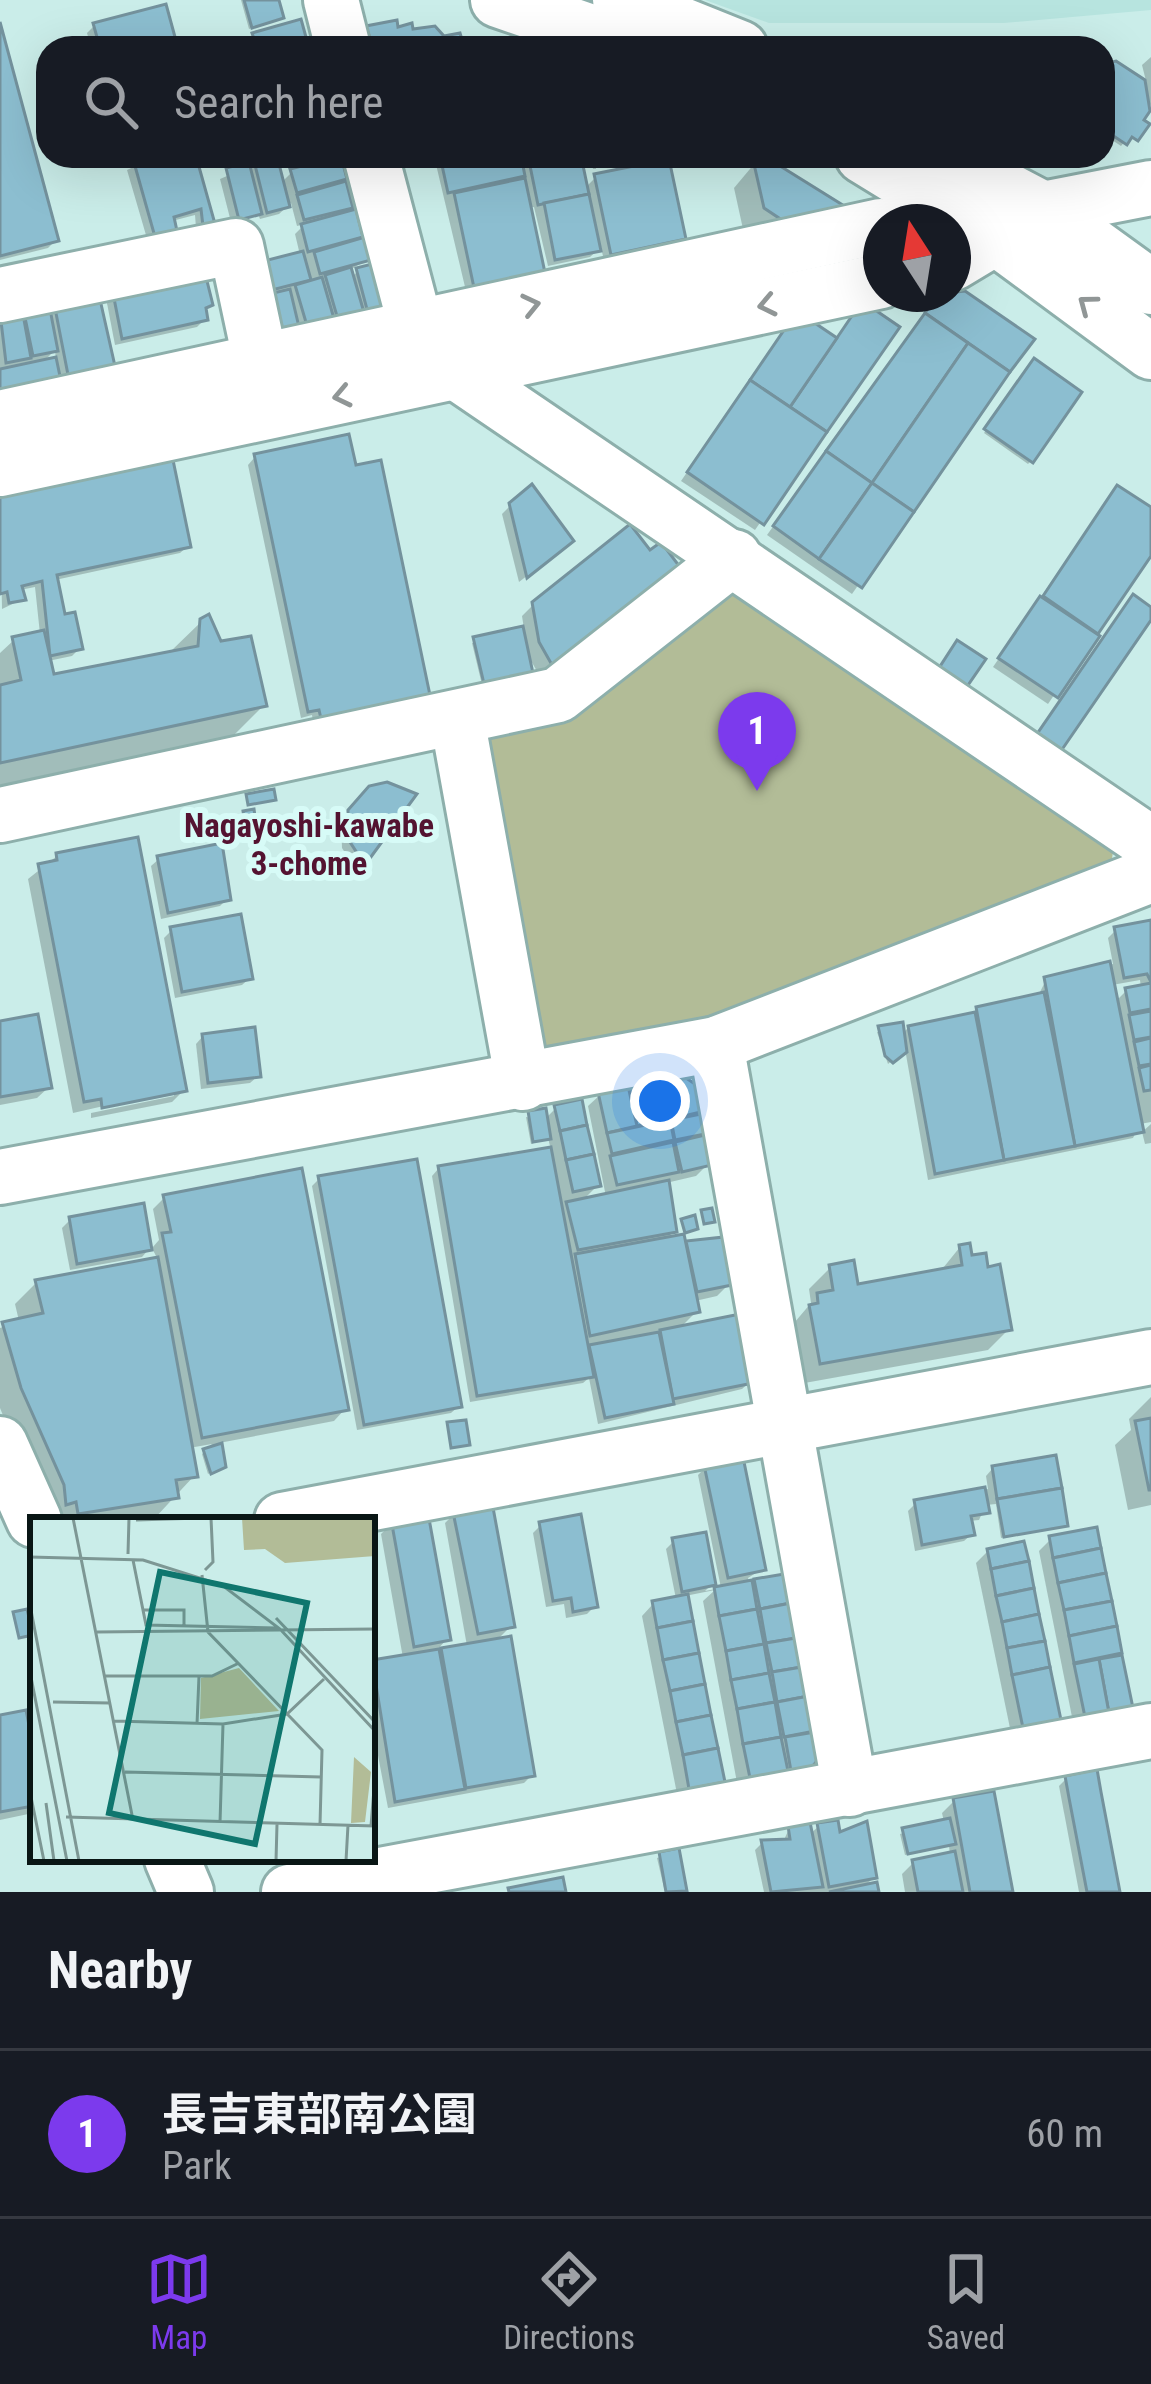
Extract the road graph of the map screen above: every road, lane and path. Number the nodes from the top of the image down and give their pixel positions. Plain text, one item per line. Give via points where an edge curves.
1 (331, 0) edge
2 (498, 0) edge
3 (620, 0) edge
4 (340, 36) edge
5 (603, 36) edge
6 (710, 36) edge
7 (374, 168) edge
8 (878, 168) edge
9 (965, 168) edge
10 (1151, 188) edge
11 (921, 204) edge
12 (1043, 209) junction
13 (863, 230) edge
14 (971, 240) edge
15 (971, 244) edge
16 (863, 285) edge
17 (1151, 286) edge
18 (0, 295) edge
19 (417, 331) junction
20 (1151, 352) edge
21 (261, 363) junction
22 (456, 372) junction
23 (0, 418) edge
24 (0, 469) edge
25 (734, 557) junction
26 (457, 718) junction
27 (0, 815) edge
28 (1151, 844) edge
29 (1151, 875) edge
30 (716, 1044) junction
31 (523, 1083) junction
32 (0, 1177) edge
33 (1151, 1358) edge
34 (788, 1425) junction
35 (0, 1444) edge
36 (33, 1517) edge
37 (298, 1517) edge
38 (1151, 1731) edge
39 (850, 1789) junction
40 (173, 1862) edge
41 (186, 1892) edge
42 (289, 1892) edge

1 - 4 street
2 - 5 street
3 - 6 street
7 - 19 street
8 - 11 street
9 - 12 street
10 - 12 street
12 - 14 street
12 - 17 street
19 -> 13 street
20 -> 15 street
16 -> 22 street
18 - 21 street via 236,247
19 - 21 street
19 - 22 street
21 - 23 street
22 -> 24 street
22 - 25 street
25 - 26 street via 558,695
25 - 28 street
26 - 27 street
26 - 31 street
29 - 30 street
30 - 31 street
30 - 34 street
31 - 32 street
33 - 34 street
34 - 37 street
34 - 39 street
35 - 36 street
38 - 39 street
39 - 42 street
40 - 41 street

